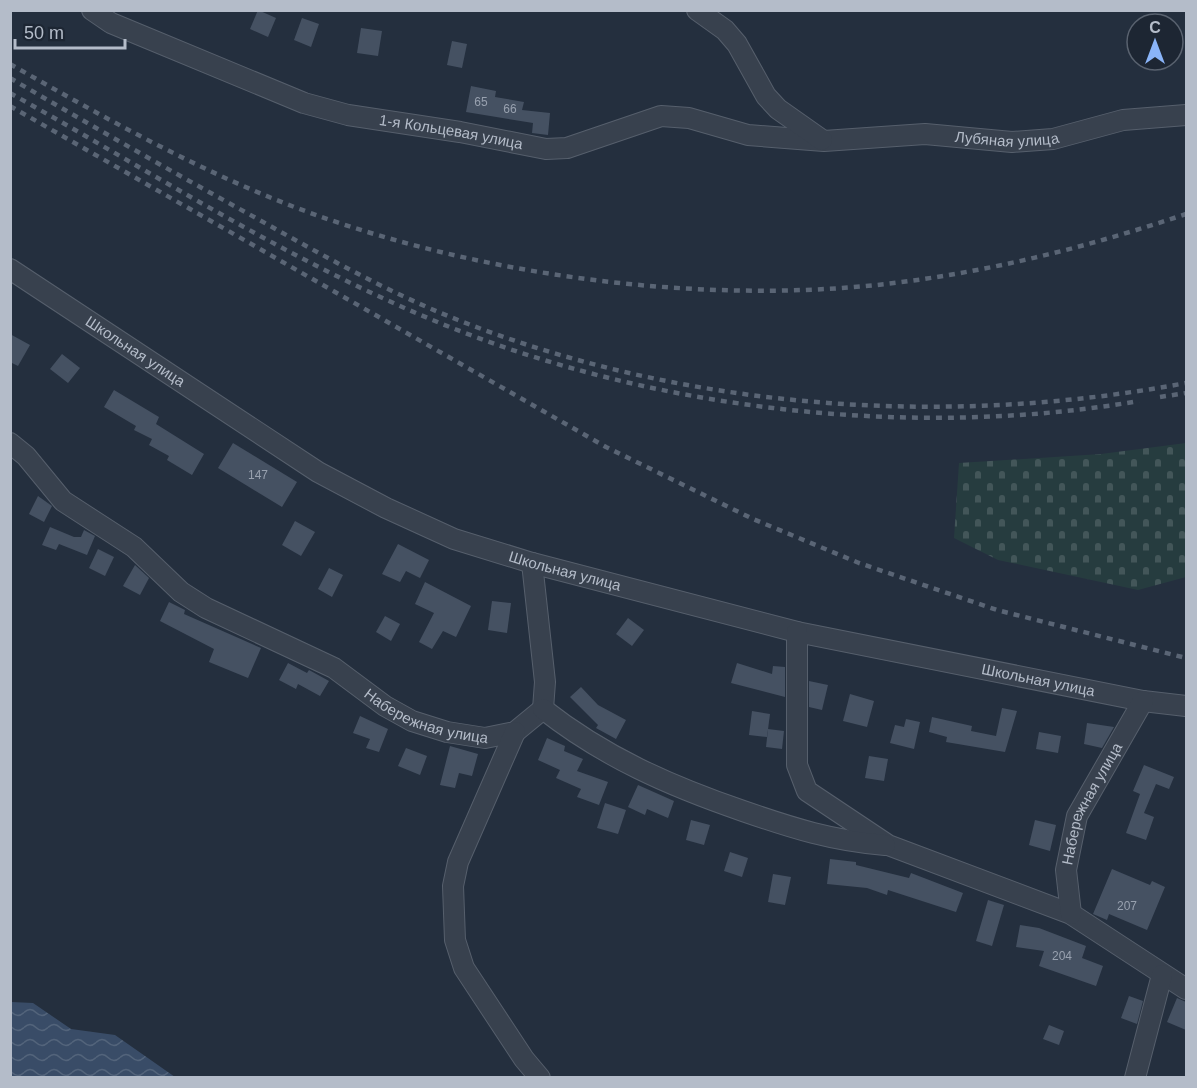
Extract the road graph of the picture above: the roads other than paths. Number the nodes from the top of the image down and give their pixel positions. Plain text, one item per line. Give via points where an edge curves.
1 (92, 10) edge
2 (698, 10) edge
3 (1186, 115) edge
4 (824, 141) junction
5 (10, 269) edge
6 (10, 443) edge
7 (532, 563) junction
8 (797, 632) junction
9 (1143, 701) junction
10 (1186, 706) edge
11 (543, 710) junction
12 (515, 732) junction
13 (888, 846) junction
14 (1071, 914) junction
15 (1162, 975) junction
16 (1186, 990) edge
17 (540, 1077) edge
18 (1135, 1077) edge

1 - 4 street, 1-я Кольцевая улица via 111,23 304,103 348,115 546,149 567,148 661,117 689,118 748,135
2 - 4 street via 737,44 766,96 778,109
3 - 4 street, Лубяная улица via 1123,120 1064,137 1012,142 925,134
5 - 7 street, Школьная улица via 318,471 454,539
6 - 12 street, Набережная улица via 26,456 63,501 134,547 181,592 206,608 334,668 412,721 485,738
7 - 8 street, Школьная улица
7 - 11 street via 545,682
8 - 9 street, Школьная улица
8 - 13 street via 797,765 801,779 807,791
9 - 10 street, Школьная улица
9 - 14 street, Набережная улица via 1077,816 1066,870
11 - 12 street, Набережная улица
11 - 13 street via 580,738 637,770 694,794 809,834
12 - 17 street via 458,862 453,886 455,940 464,968
13 - 14 street
14 - 15 street
15 - 16 street
15 - 18 street

